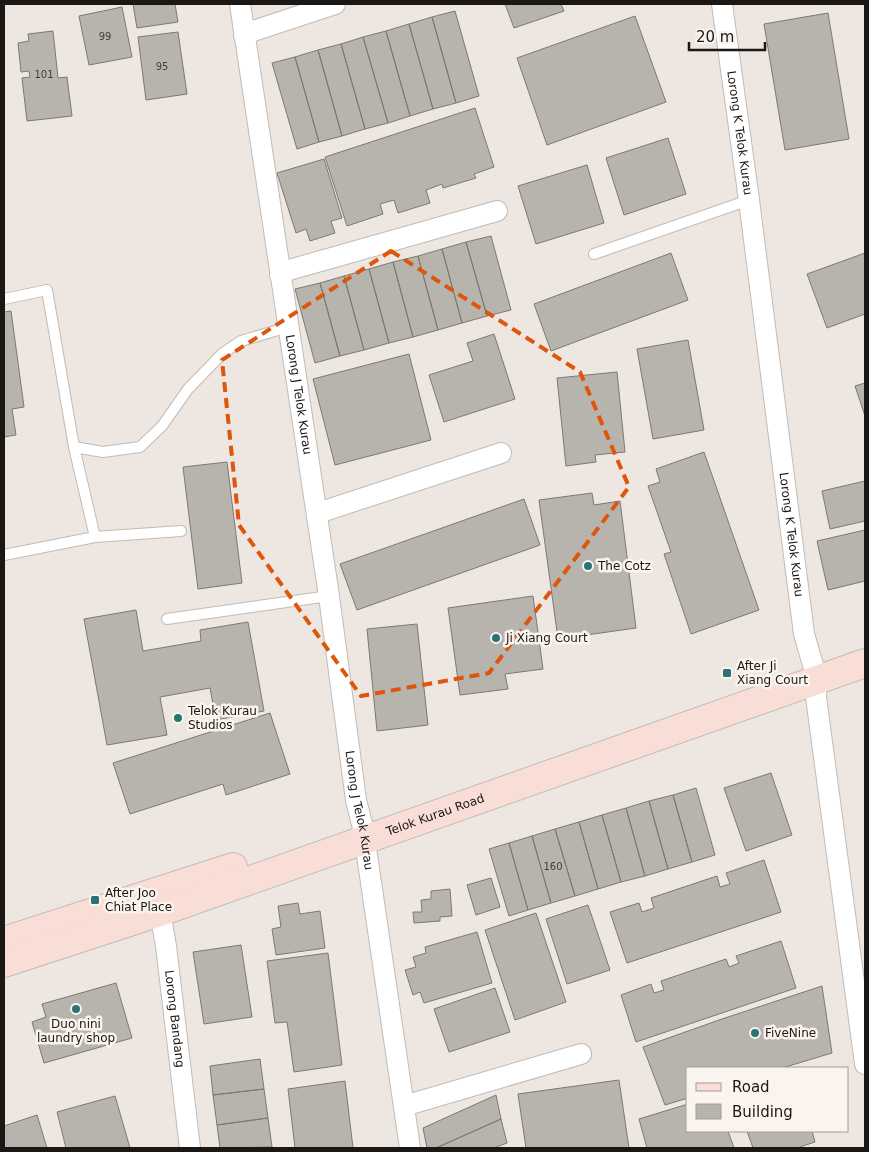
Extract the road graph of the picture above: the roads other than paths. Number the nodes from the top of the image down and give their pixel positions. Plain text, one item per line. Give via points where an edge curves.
1 (240, 4) edge
2 (335, 4) edge
3 (722, 4) edge
4 (244, 36) junction
5 (749, 200) junction
6 (497, 211) dead end
7 (594, 254) dead end
8 (280, 275) junction
9 (4, 300) edge
10 (288, 327) junction
11 (74, 447) junction
12 (501, 453) dead end
13 (316, 516) junction
14 (181, 531) dead end
15 (95, 537) junction
16 (4, 555) edge
17 (329, 596) junction
18 (167, 620) dead end
19 (865, 649) edge
20 (865, 663) edge
21 (816, 673) junction
22 (364, 833) junction
23 (158, 901) junction
24 (4, 941) edge
25 (4, 963) edge
26 (581, 1054) dead end
27 (865, 1064) edge
28 (404, 1106) junction
29 (190, 1148) edge
30 (410, 1148) edge

1 - 4 street, Lorong J Telok Kurau
2 - 4 street
3 - 5 street, Lorong K Telok Kurau
4 - 8 street, Lorong J Telok Kurau
5 - 7 lane
5 - 21 street, Lorong K Telok Kurau via 804,634
6 - 8 street
8 - 10 street, Lorong J Telok Kurau
9 - 11 lane via 47,290
10 - 11 lane via 241,342 223,353 188,389 162,426 140,447 103,452
10 - 13 street, Lorong J Telok Kurau
11 - 15 lane
12 - 13 street
13 - 17 street, Lorong J Telok Kurau
14 - 15 lane
15 - 16 lane
17 - 18 lane
17 - 22 street, Lorong J Telok Kurau via 356,800
19 - 21 street, Telok Kurau Road
20 - 21 street, Telok Kurau Road
21 - 22 street, Telok Kurau Road
21 - 27 street, Lorong K Telok Kurau via 816,697
22 - 23 street, Telok Kurau Road
22 - 28 street, Lorong J Telok Kurau
23 - 24 street, Telok Kurau Road
23 - 25 street, Telok Kurau Road
23 - 29 street, Lorong Bandang
26 - 28 street
28 - 30 street, Lorong J Telok Kurau

